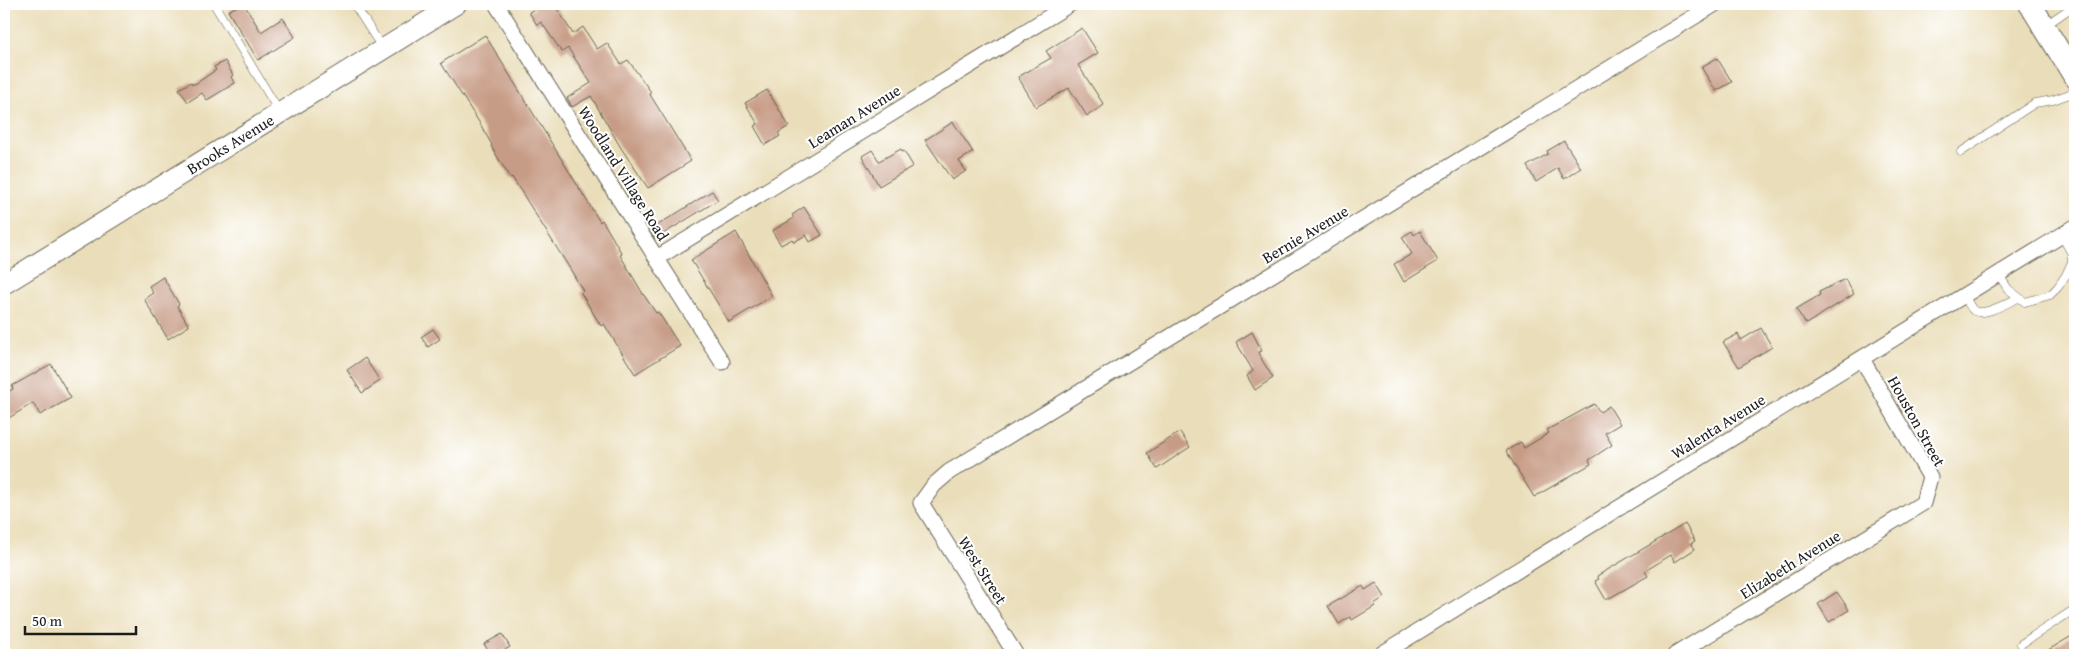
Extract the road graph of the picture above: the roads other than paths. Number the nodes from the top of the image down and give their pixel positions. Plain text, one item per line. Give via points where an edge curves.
1 (214, 4) edge
2 (354, 4) edge
3 (456, 4) edge
4 (496, 4) edge
5 (1070, 4) edge
6 (1715, 4) edge
7 (2030, 4) edge
8 (2075, 5) edge
9 (2044, 26) junction
10 (382, 49) junction
11 (2075, 77) edge
12 (2075, 92) edge
13 (280, 113) junction
14 (1961, 152) dead end
15 (2075, 227) edge
16 (2062, 236) junction
17 (2074, 255) edge
18 (657, 258) junction
19 (2000, 275) junction
20 (4, 284) edge
21 (1965, 296) junction
22 (2018, 298) junction
23 (1862, 359) junction
24 (722, 362) dead end
25 (921, 503) joint
26 (1923, 503) joint
27 (2075, 609) edge
28 (2021, 644) dead end
29 (1016, 655) edge
30 (1380, 655) edge
31 (1675, 655) edge

1 - 13 lane
2 - 10 lane
3 - 10 street, Brooks Avenue
4 - 18 street, Woodland Village Road
5 - 18 street, Leaman Avenue
6 - 25 street, Bernie Avenue via 949,472
7 - 9 main road
8 - 9 lane
9 - 11 main road via 2066,55
10 - 13 street, Brooks Avenue
12 - 14 lane via 2035,103
13 - 20 street, Brooks Avenue
15 - 16 street, Walenta Avenue
16 - 17 lane
16 - 19 street, Walenta Avenue
17 - 22 lane via 2066,275 2050,295 2025,302
18 - 24 street, Woodland Village Road
19 - 21 street, Walenta Avenue
19 - 22 lane via 2008,290
21 - 22 lane via 1973,310 1978,312 1993,310
21 - 23 street, Walenta Avenue
23 - 26 street, Houston Street via 1930,477
23 - 30 street, Walenta Avenue
25 - 29 street, West Street
26 - 31 street, Elizabeth Avenue
27 - 28 lane

